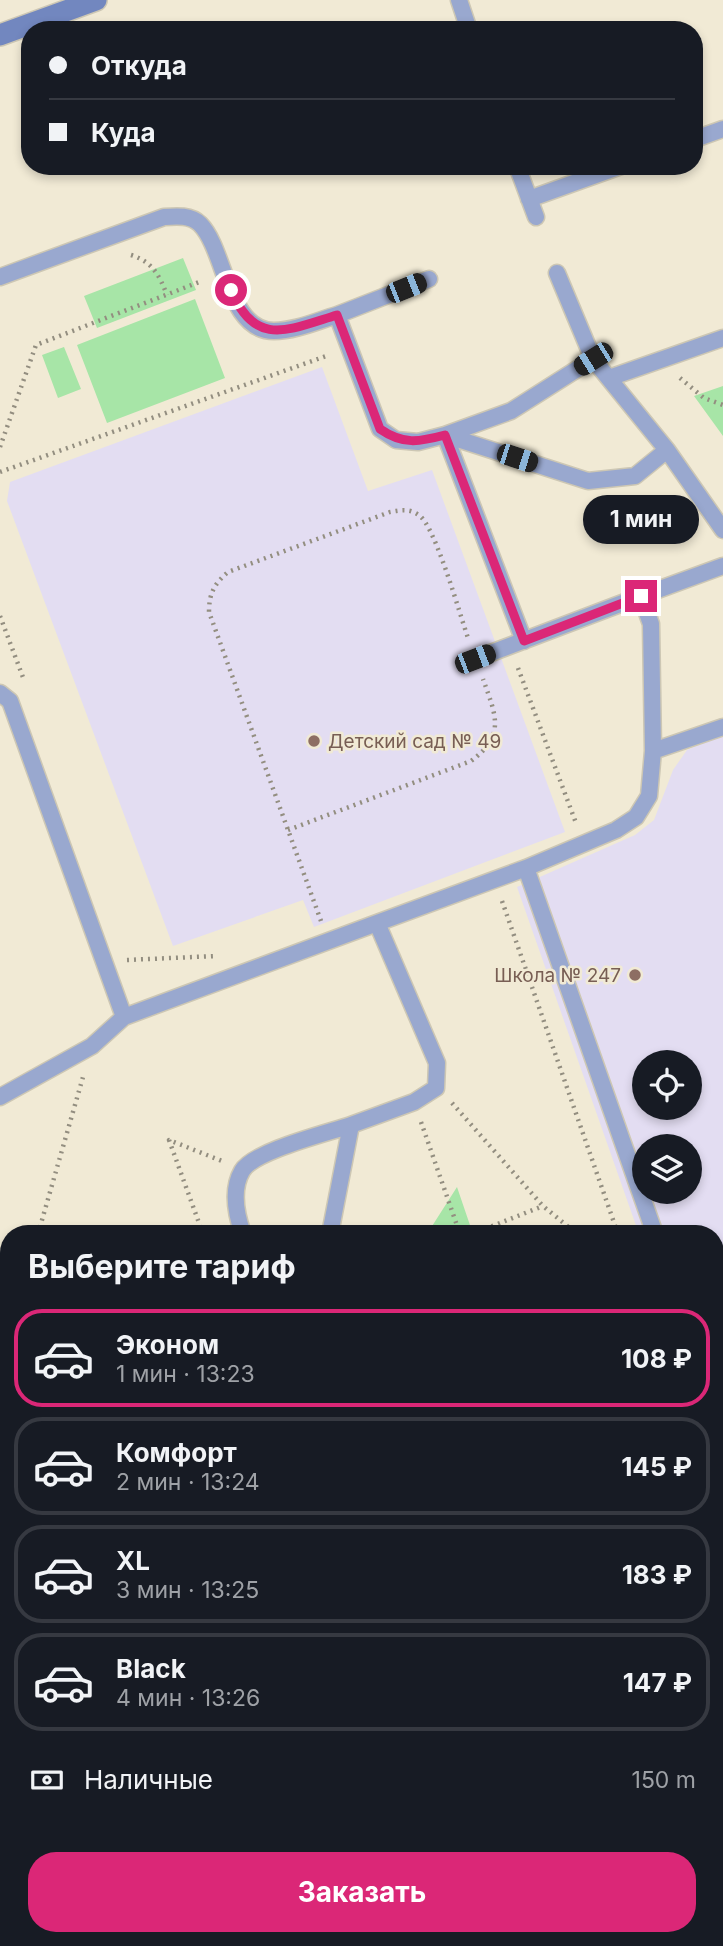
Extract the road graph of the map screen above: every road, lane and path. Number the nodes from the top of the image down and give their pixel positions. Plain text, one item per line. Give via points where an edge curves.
1 (96, 0) edge
2 (459, 0) edge
3 (38, 21) edge
4 (466, 21) edge
5 (21, 27) edge
6 (0, 35) edge
7 (723, 129) edge
8 (703, 136) edge
9 (520, 175) edge
10 (597, 175) edge
11 (529, 200) junction
12 (536, 217) dead end
13 (114, 235) junction
14 (557, 274) dead end
15 (0, 277) edge
16 (429, 279) dead end
17 (194, 284) dead end
18 (167, 295) junction
19 (337, 315) junction
20 (723, 338) edge
21 (349, 348) junction
22 (593, 359) junction
23 (660, 362) junction
24 (609, 378) junction
25 (723, 405) edge
26 (445, 435) junction
27 (0, 447) edge
28 (667, 450) junction
29 (0, 472) edge
30 (723, 530) edge
31 (723, 566) edge
32 (641, 596) junction
33 (524, 641) junction
34 (475, 659) junction
35 (0, 693) edge
36 (723, 727) edge
37 (653, 751) junction
38 (288, 830) junction
39 (526, 868) junction
40 (495, 880) junction
41 (377, 923) junction
42 (322, 924) dead end
43 (124, 1017) junction
44 (92, 1045) junction
45 (436, 1088) junction
46 (0, 1097) edge
47 (414, 1102) junction
48 (351, 1125) junction
49 (243, 1169) junction
50 (543, 1206) junction
51 (41, 1225) edge
52 (200, 1225) edge
53 (242, 1225) edge
54 (332, 1225) edge
55 (457, 1225) edge
56 (495, 1225) edge
57 (566, 1225) edge
58 (615, 1225) edge
59 (652, 1225) edge

1 - 3 street
2 - 4 lane
5 - 6 street
7 - 8 lane
9 - 11 lane
10 - 11 lane
11 - 12 lane
13 - 15 lane
13 - 18 path via 122,253 149,263 158,272
13 - 19 lane via 164,216 182,215 200,223 238,307 251,323 271,331
14 - 22 lane
16 - 19 lane
17 - 18 path
18 - 27 path via 36,345
19 - 21 lane
20 - 23 lane
21 - 26 lane via 380,429 396,440 418,442
21 - 29 path
22 - 24 lane
22 - 26 lane via 511,411
23 - 24 lane
23 - 25 path via 704,398
24 - 28 lane
26 - 28 lane via 588,481 635,476
26 - 33 lane
28 - 30 lane
31 - 32 lane
32 - 33 lane
32 - 37 lane via 651,624
33 - 34 lane
34 - 38 path via 495,715 495,733 486,750 471,761
34 - 38 path via 432,535 422,517 407,509 228,572 217,582 209,596 209,612
35 - 43 lane via 10,701
36 - 37 lane
37 - 39 lane via 649,796 636,817
38 - 42 path
39 - 40 lane
39 - 59 lane
40 - 41 lane
40 - 58 path
41 - 43 lane
41 - 45 lane via 437,1063
43 - 44 lane
44 - 46 lane
44 - 51 path
45 - 47 lane
45 - 50 path via 464,1113
47 - 48 lane
47 - 55 path
48 - 49 lane via 260,1156
48 - 54 lane
49 - 52 path via 169,1140
49 - 53 lane via 236,1192
50 - 56 path
50 - 57 path

